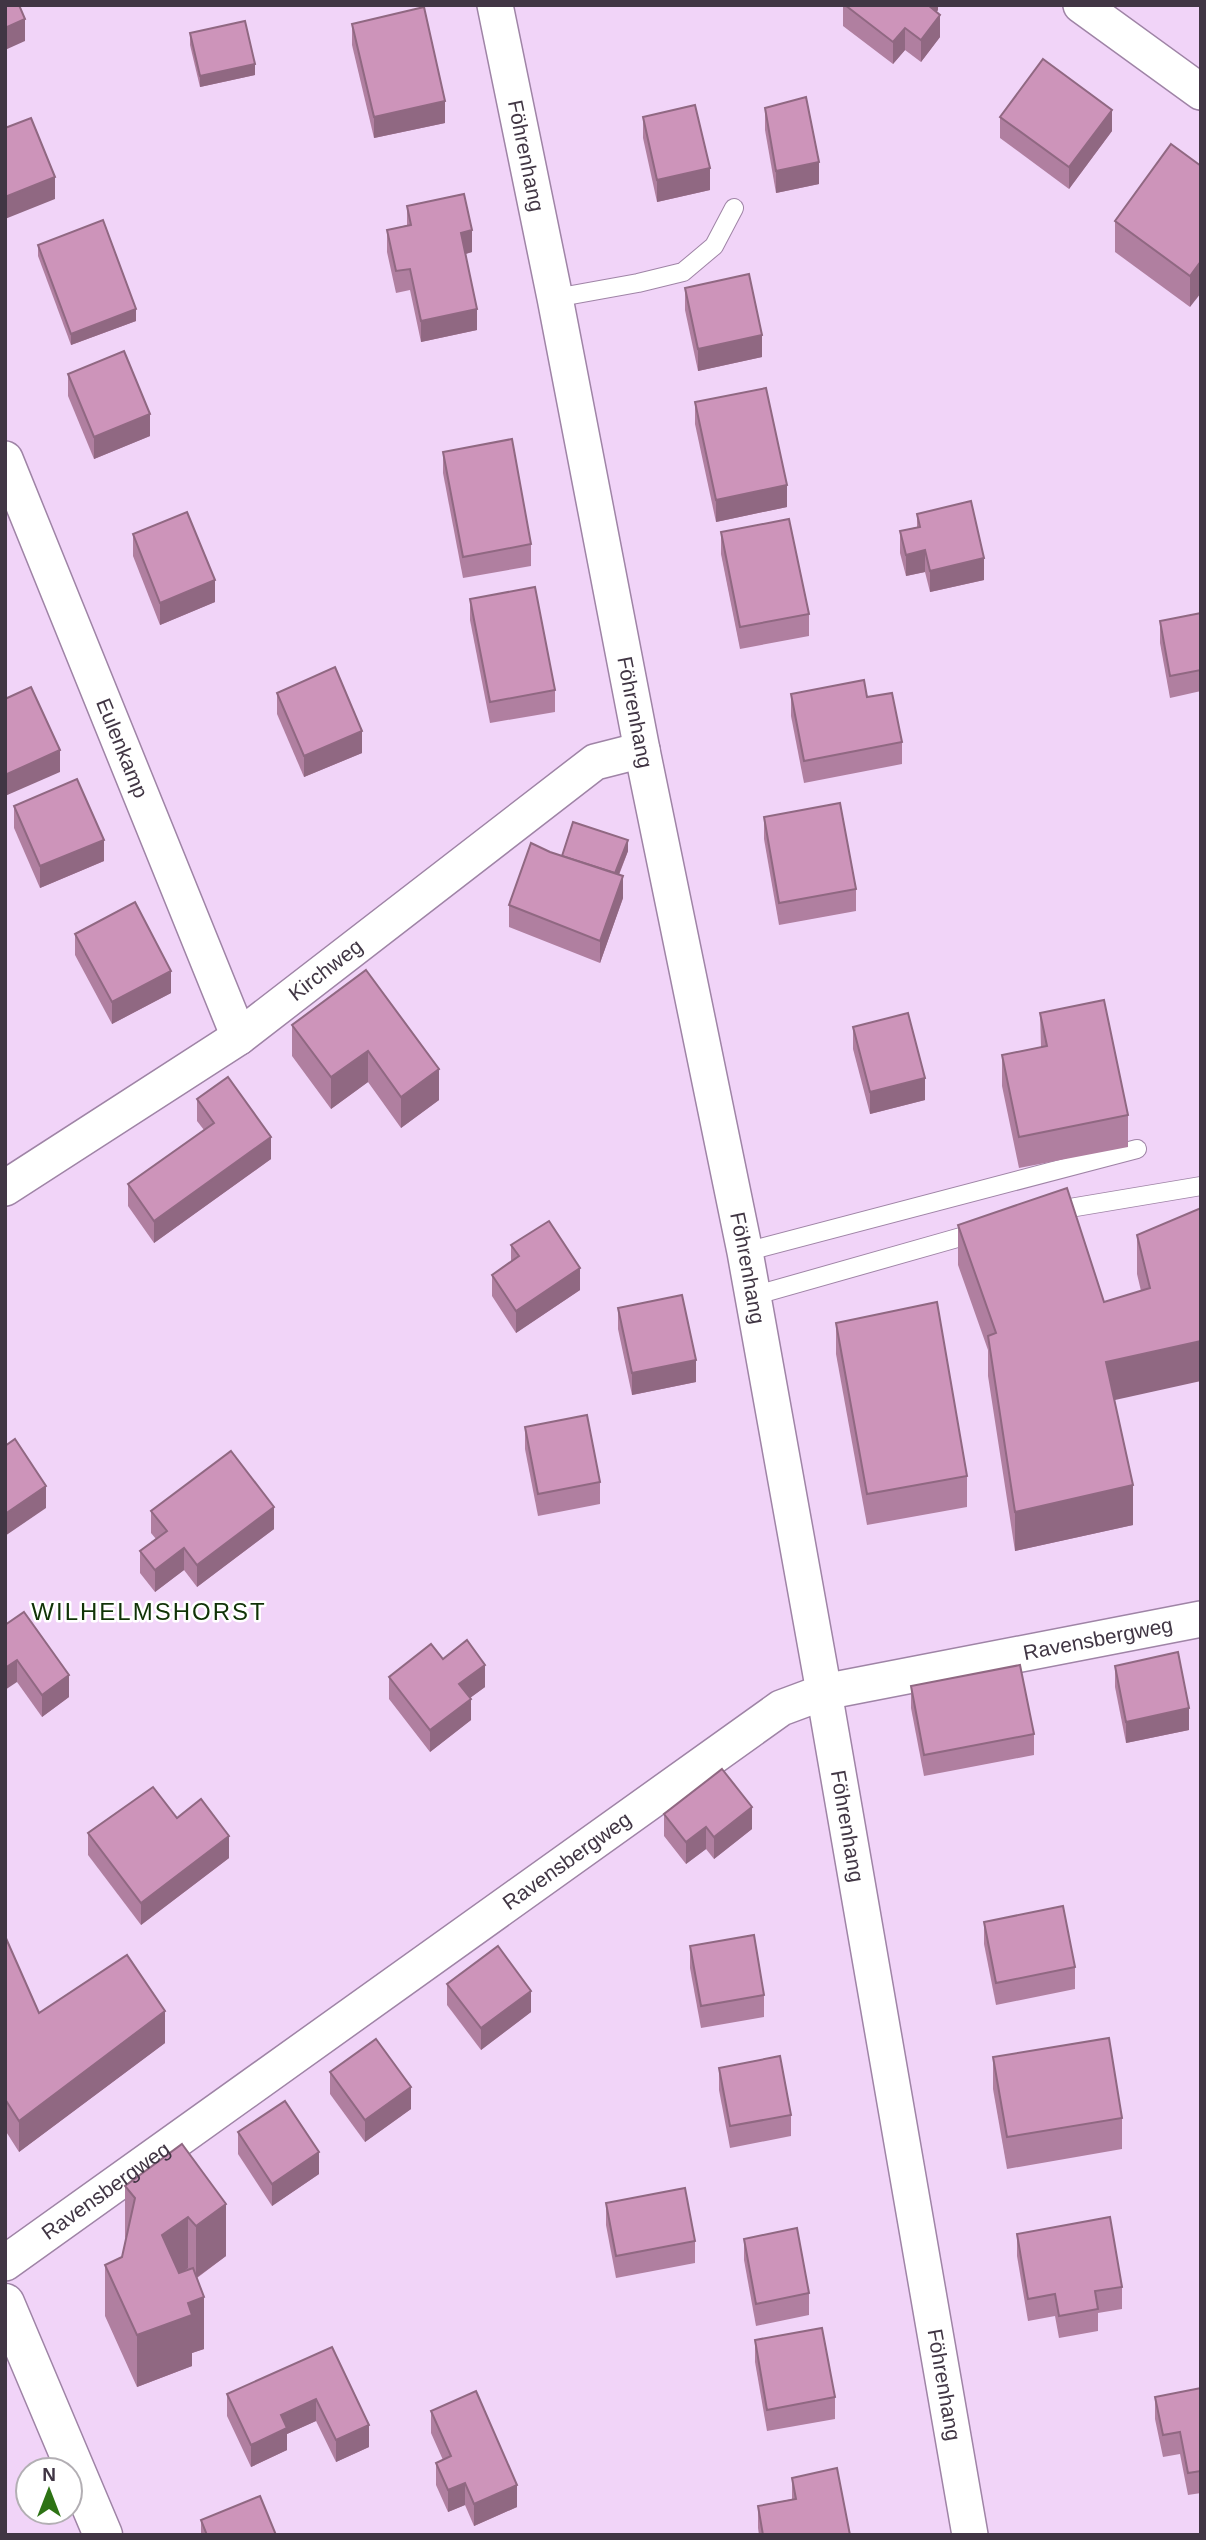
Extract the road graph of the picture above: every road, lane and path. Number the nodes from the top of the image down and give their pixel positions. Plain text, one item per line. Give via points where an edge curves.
1 (495, 5) edge
2 (1081, 5) edge
3 (1201, 92) edge
4 (734, 208) dead end
5 (555, 298) junction
6 (5, 459) edge
7 (642, 750) junction
8 (239, 1037) junction
9 (1137, 1149) dead end
10 (1201, 1186) edge
11 (5, 1188) edge
12 (1033, 1217) edge
13 (993, 1228) edge
14 (745, 1252) junction
15 (753, 1296) junction
16 (1201, 1619) edge
17 (824, 1692) junction
18 (5, 2263) edge
19 (5, 2303) edge
20 (103, 2535) edge
21 (970, 2535) edge

1 - 5 street, Föhrenhang
2 - 3 street
4 - 5 lane via 714,246 683,272
5 - 7 street, Föhrenhang
6 - 8 street, Eulenkamp
7 - 8 street, Kirchweg via 594,762
7 - 14 street, Föhrenhang
8 - 11 street, Kirchweg
9 - 14 lane
10 - 12 lane
13 - 15 lane
14 - 15 street, Föhrenhang
15 - 17 street, Föhrenhang
16 - 17 street, Ravensbergweg
17 - 18 street, Ravensbergweg via 781,1708
17 - 21 street, Föhrenhang
19 - 20 street

